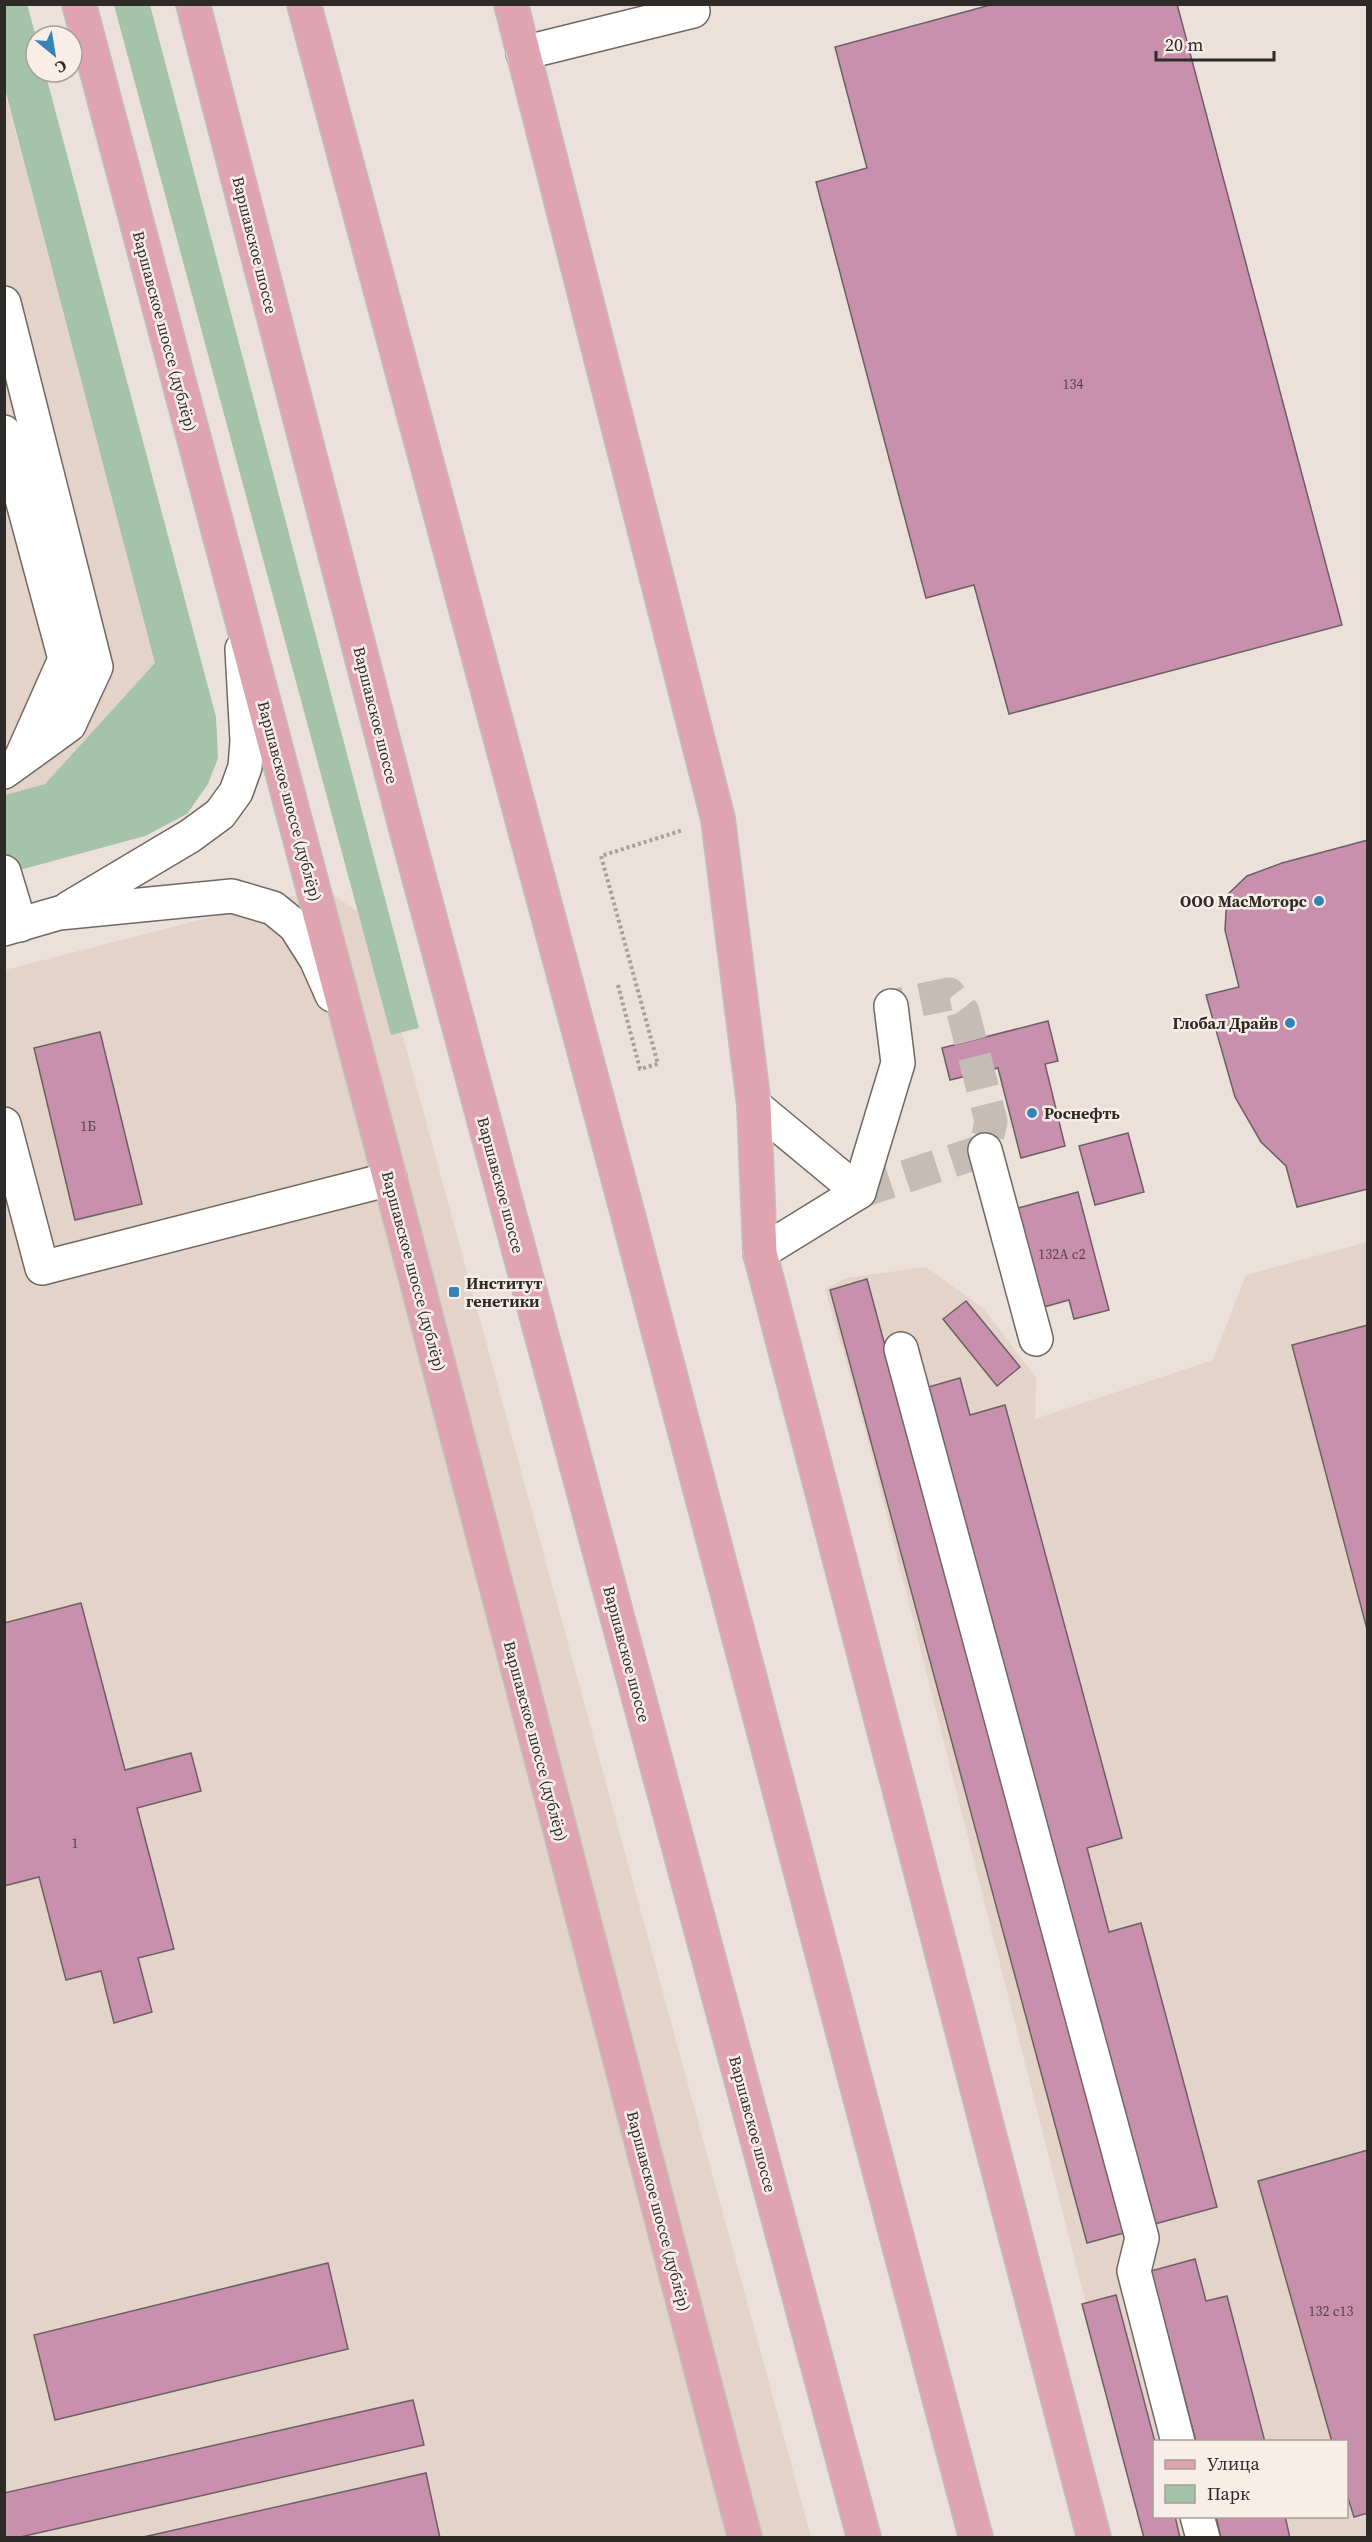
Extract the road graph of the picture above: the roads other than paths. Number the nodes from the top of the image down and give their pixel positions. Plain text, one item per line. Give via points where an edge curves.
1 (79, 4) edge
2 (193, 4) edge
3 (304, 4) edge
4 (511, 4) edge
5 (693, 11) dead end
6 (523, 53) junction
7 (4, 303) edge
8 (4, 432) edge
9 (239, 611) junction
10 (13, 765) edge
11 (4, 872) edge
12 (59, 913) junction
13 (12, 927) edge
14 (891, 1006) dead end
15 (355, 1046) junction
16 (754, 1105) junction
17 (4, 1124) edge
18 (985, 1150) dead end
19 (390, 1179) junction
20 (859, 1192) junction
21 (760, 1253) junction
22 (1036, 1339) dead end
23 (901, 1349) dead end
24 (1177, 2440) edge
25 (1197, 2518) edge
26 (745, 2538) edge
27 (864, 2538) edge
28 (976, 2538) edge
29 (1094, 2538) edge
30 (1203, 2538) edge

1 - 9 main road, Варшавское шоссе (дублёр)
2 - 27 main road, Варшавское шоссе via 405,825
3 - 28 main road
4 - 6 main road
5 - 6 street
6 - 16 main road via 718,819
7 - 10 street via 96,667 69,725
8 - 10 street via 65,659
9 - 12 street via 247,741 245,767 236,792 220,814 190,836
9 - 15 main road, Варшавское шоссе (дублёр)
11 - 13 street
12 - 13 street
12 - 15 street via 232,896 273,908 295,926 316,959
14 - 20 street via 898,1063
15 - 19 main road, Варшавское шоссе (дублёр)
16 - 20 street
16 - 21 main road
17 - 19 street via 42,1269
18 - 22 street
19 - 26 main road, Варшавское шоссе (дублёр)
20 - 21 street
21 - 29 main road
23 - 24 street via 1142,2238 1134,2271
25 - 30 street

